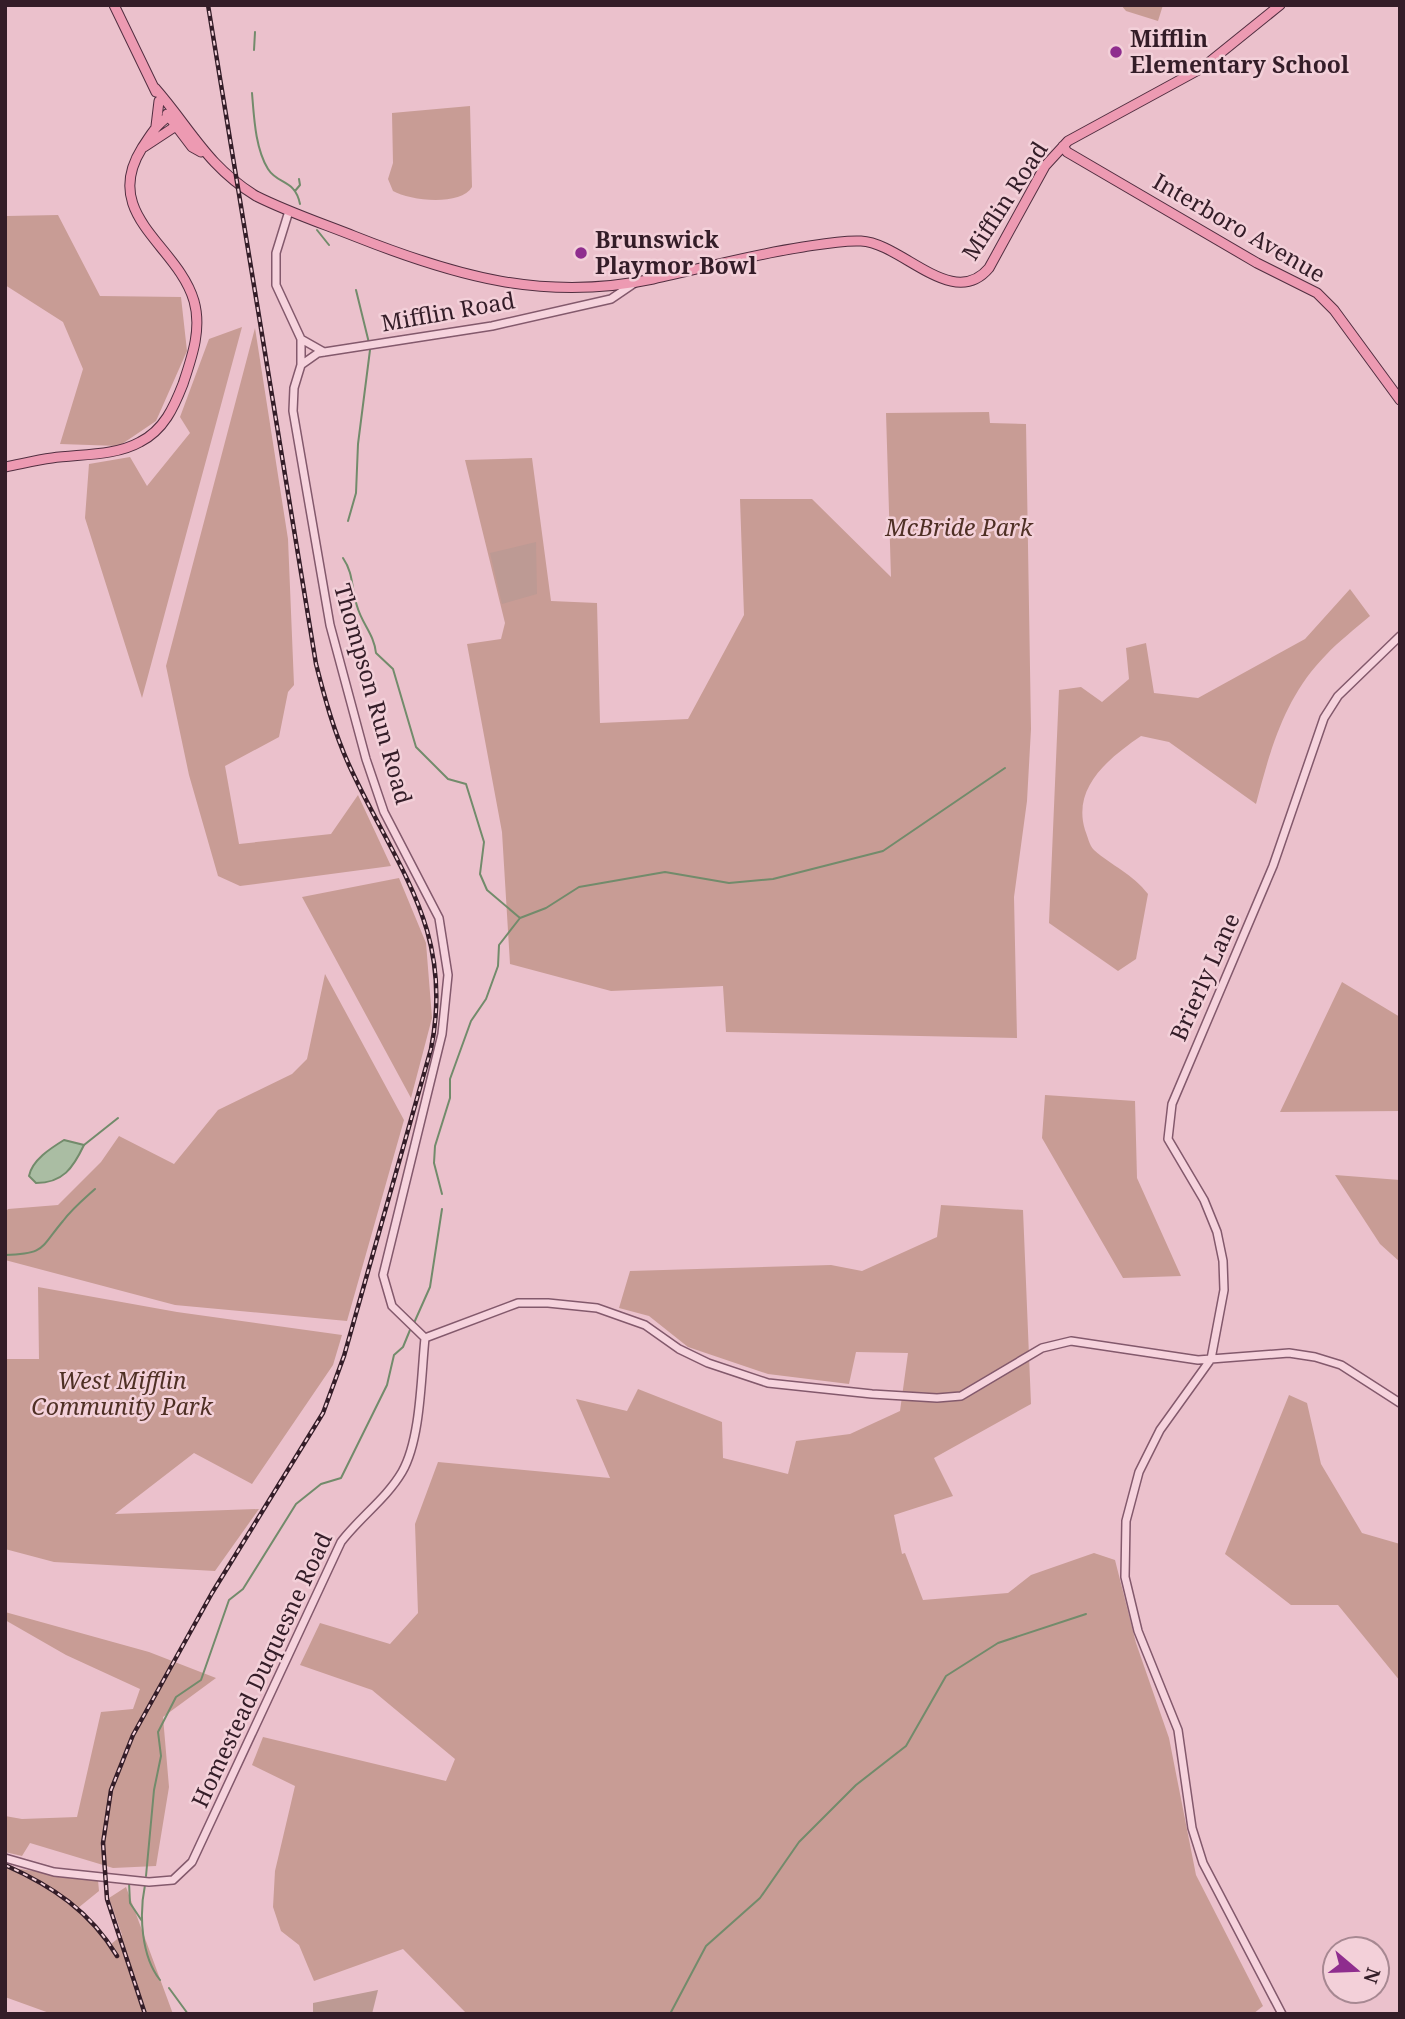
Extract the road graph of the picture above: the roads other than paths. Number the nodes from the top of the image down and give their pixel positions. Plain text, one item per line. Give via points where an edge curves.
1 (114, 5) edge
2 (1280, 5) edge
3 (155, 88) junction
4 (159, 101) junction
5 (171, 115) junction
6 (178, 125) junction
7 (155, 128) junction
8 (161, 138) junction
9 (189, 143) junction
10 (1063, 146) junction
11 (140, 151) junction
12 (203, 154) junction
13 (289, 211) junction
14 (636, 282) junction
15 (301, 339) junction
16 (324, 352) junction
17 (301, 365) junction
18 (1400, 400) edge
19 (5, 467) edge
20 (1400, 636) edge
21 (425, 1338) junction
22 (1211, 1359) junction
23 (1400, 1403) edge
24 (5, 1858) edge
25 (1282, 2014) edge

1 - 3 main road
2 - 10 main road, Mifflin Road via 1202,68 1088,127
3 - 4 main road
3 - 5 main road
4 - 5 main road
4 - 7 main road
5 - 6 main road
5 - 7 main road
6 - 8 main road
6 - 9 main road
6 - 12 main road
7 - 11 main road
8 - 9 main road via 173,136
8 - 11 main road
9 - 12 main road
10 - 14 main road, Mifflin Road via 1045,166 989,268 970,281 937,277 884,245 849,241 729,259
10 - 18 main road, Interboro Avenue via 1325,299
11 - 19 main road via 130,180 131,200 143,225 188,286 196,310 195,341 178,397 159,428 130,447
12 - 13 main road via 243,188
13 - 14 main road via 473,277 554,288
13 - 15 street, Thompson Run Road via 275,253 274,276
14 - 16 street, Mifflin Road via 611,299 492,326
15 - 16 street
15 - 17 street, Thompson Run Road
16 - 17 street
17 - 21 street, Thompson Run Road via 293,411 330,625 384,812 439,918 448,975 442,1034 383,1275 392,1306
20 - 22 street, Brierly Lane via 1338,696 1324,718 1273,866 1169,1114 1168,1139 1203,1200 1223,1261 1224,1290
21 - 22 street via 518,1303 576,1305 645,1325 678,1349 768,1383 937,1398 972,1391 1053,1343 1071,1341
21 - 24 street, Homestead Duquesne Road via 414,1434 403,1470 341,1542 192,1862 173,1880 149,1881 54,1872
22 - 23 street via 1289,1353 1315,1357 1341,1365
22 - 25 street via 1167,1420 1139,1472 1126,1521 1125,1577 1138,1631 1178,1730 1192,1828 1203,1863

